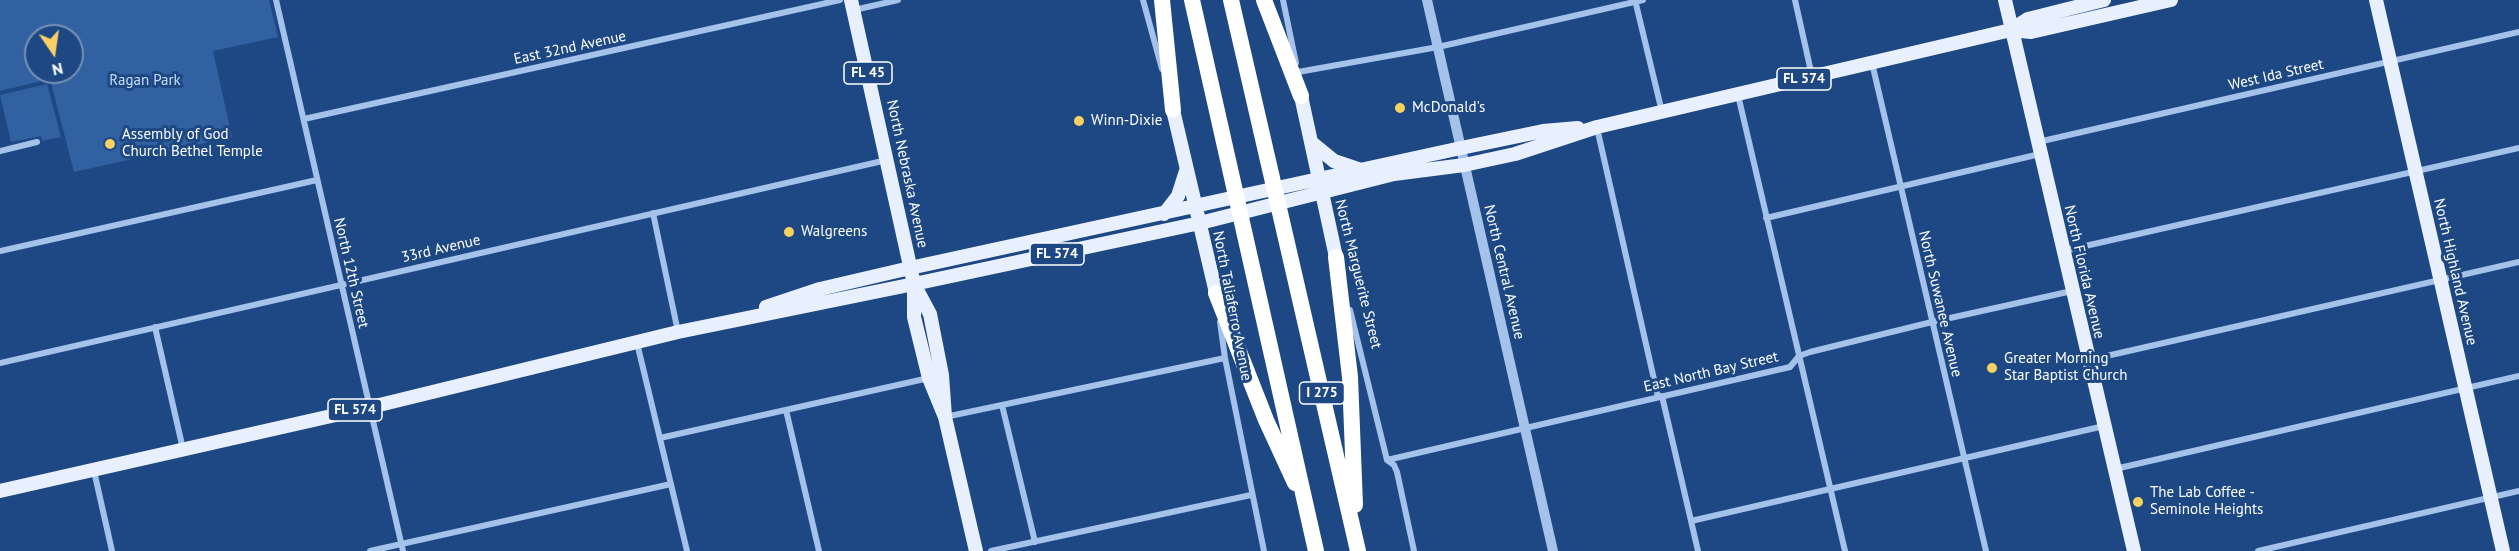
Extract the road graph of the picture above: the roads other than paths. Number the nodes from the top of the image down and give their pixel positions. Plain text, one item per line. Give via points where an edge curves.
1 (276, 0) edge
2 (840, 0) edge
3 (898, 0) edge
4 (1143, 0) edge
5 (1162, 0) edge
6 (1192, 0) edge
7 (1231, 0) edge
8 (1264, 0) edge
9 (1282, 0) edge
10 (1427, 0) edge
11 (1643, 0) edge
12 (1795, 0) edge
13 (2004, 0) edge
14 (2104, 0) edge
15 (2171, 0) edge
16 (2376, 0) edge
17 (1635, 1) edge
18 (852, 5) edge
19 (2012, 30) junction
20 (2519, 32) edge
21 (1438, 47) junction
22 (2390, 62) junction
23 (1872, 63) junction
24 (1298, 72) junction
25 (1812, 77) junction
26 (1738, 94) junction
27 (1302, 96) junction
28 (1173, 110) junction
29 (1662, 112) junction
30 (304, 119) junction
31 (1597, 127) junction
32 (38, 142) dead end
33 (1312, 143) junction
34 (1461, 148) junction
35 (2039, 148) junction
36 (2519, 148) edge
37 (0, 151) edge
38 (887, 159) junction
39 (1464, 165) junction
40 (1186, 169) junction
41 (1360, 170) junction
42 (2415, 171) junction
43 (317, 180) junction
44 (1320, 185) junction
45 (1900, 187) junction
46 (1196, 207) junction
47 (653, 213) junction
48 (1164, 214) junction
49 (1766, 218) junction
50 (1200, 223) junction
51 (0, 251) edge
52 (2062, 252) junction
53 (1336, 257) junction
54 (2519, 262) edge
55 (910, 268) junction
56 (2440, 279) junction
57 (341, 284) junction
58 (914, 284) junction
59 (2072, 291) junction
60 (1216, 293) junction
61 (1932, 322) junction
62 (710, 326) junction
63 (155, 327) junction
64 (678, 332) junction
65 (637, 343) junction
66 (1225, 357) junction
67 (1799, 357) junction
68 (2088, 360) junction
69 (0, 363) edge
70 (2519, 376) edge
71 (929, 378) junction
72 (2466, 388) junction
73 (1660, 396) junction
74 (1002, 405) junction
75 (371, 407) junction
76 (786, 410) junction
77 (945, 417) junction
78 (2104, 426) junction
79 (1525, 428) junction
80 (660, 438) junction
81 (183, 449) junction
82 (1963, 458) junction
83 (1387, 460) junction
84 (2114, 469) junction
85 (93, 470) junction
86 (671, 484) junction
87 (1830, 489) junction
88 (0, 490) edge
89 (2519, 490) edge
90 (1251, 495) junction
91 (2491, 497) junction
92 (1307, 509) junction
93 (1691, 521) junction
94 (1035, 542) junction
95 (403, 548) edge
96 (1357, 548) edge
97 (112, 551) edge
98 (370, 551) edge
99 (687, 551) edge
100 (819, 551) edge
101 (976, 551) edge
102 (991, 551) edge
103 (1264, 551) edge
104 (1316, 551) edge
105 (1414, 551) edge
106 (1553, 551) edge
107 (1698, 551) edge
108 (1845, 551) edge
109 (1986, 551) edge
110 (2134, 551) edge
111 (2258, 551) edge
112 (2503, 551) edge

1 - 30 street, North 12th Street
2 - 30 street, East 32nd Avenue
3 - 18 street
4 - 28 street, North Taliaferro Avenue
5 - 28 highway
6 - 92 highway, I 275
7 - 96 highway, I 275
8 - 27 highway
9 - 24 street, North Marguerite Street
10 - 21 street, North Central Avenue
11 - 17 street
12 - 25 street
13 - 19 main road, North Florida Avenue
14 - 19 main road, FL 574 via 2028,19
15 - 19 main road, FL 574 via 2031,32
16 - 22 main road, North Highland Avenue
17 - 21 street
17 - 29 street
18 - 38 main road, North Nebraska Avenue / FL 45
19 - 23 main road, FL 574
19 - 35 main road, North Florida Avenue
20 - 22 street, West Ida Street
21 - 24 street
21 - 34 street, North Central Avenue
22 - 35 street, West Ida Street
22 - 42 main road, North Highland Avenue
23 - 25 main road, FL 574
23 - 45 street, North Suwanee Avenue
24 - 27 street, North Marguerite Street
25 - 26 main road, FL 574
26 - 29 main road, FL 574
26 - 49 street
27 - 33 main road, North Marguerite Street
28 - 40 main road, North Taliaferro Avenue
29 - 31 main road, FL 574
30 - 43 street, North 12th Street
31 - 34 main road, FL 574 via 1543,131
31 - 39 main road, FL 574 via 1533,150
31 - 73 street
32 - 37 street
33 - 41 main road via 1334,161
33 - 44 main road, North Marguerite Street
34 - 39 street, North Central Avenue
34 - 41 main road, FL 574
35 - 45 street, West Ida Street
35 - 52 main road, North Florida Avenue
36 - 42 street
38 - 47 street, 33rd Avenue
38 - 55 main road, North Nebraska Avenue / FL 45
39 - 44 main road, FL 574
39 - 79 street, North Central Avenue
40 - 46 main road, North Taliaferro Avenue
40 - 48 main road via 1179,195
41 - 44 main road, FL 574
42 - 52 street
42 - 56 main road, North Highland Avenue
43 - 51 street
43 - 57 street, North 12th Street
44 - 46 main road, FL 574
44 - 50 main road, FL 574
44 - 53 main road, North Marguerite Street
45 - 49 street, West Ida Street
45 - 61 street, North Suwanee Avenue
46 - 48 main road, FL 574
46 - 50 main road, North Taliaferro Avenue
47 - 57 street, 33rd Avenue
47 - 64 street
48 - 55 main road, FL 574
49 - 67 street
50 - 58 main road, FL 574
50 - 60 main road, North Taliaferro Avenue
52 - 59 main road, North Florida Avenue
53 - 83 street, North Marguerite Street
53 - 96 highway via 1350,377
54 - 56 street
55 - 58 main road, North Nebraska Avenue / FL 45
55 - 62 main road, FL 574 via 820,290
56 - 68 street
56 - 72 main road, North Highland Avenue
57 - 63 street, 33rd Avenue
57 - 75 street, North 12th Street
58 - 62 main road, FL 574
58 - 71 main road, North Nebraska Avenue / FL 45 via 914,317
58 - 77 main road, North Nebraska Avenue / FL 45 via 930,314 942,375
59 - 61 street, East North Bay Street
59 - 68 main road, North Florida Avenue
60 - 66 street, North Taliaferro Avenue
60 - 92 highway
61 - 67 street, East North Bay Street
61 - 82 street, North Suwanee Avenue
62 - 64 main road, FL 574
63 - 69 street, 33rd Avenue
63 - 81 street
64 - 65 main road, FL 574
65 - 75 main road, FL 574
65 - 80 street
66 - 74 street
66 - 90 street, North Taliaferro Avenue
67 - 73 street, East North Bay Street via 1790,366
67 - 87 street
68 - 78 main road, North Florida Avenue
70 - 72 street
71 - 76 street
71 - 77 main road, North Nebraska Avenue / FL 45
72 - 84 street
72 - 91 main road, North Highland Avenue
73 - 79 street, East North Bay Street
73 - 93 street
74 - 77 street
74 - 94 street
75 - 81 main road, FL 574
75 - 95 street, North 12th Street
76 - 80 street
76 - 100 street
77 - 101 main road, North Nebraska Avenue / FL 45
78 - 82 street
78 - 84 main road, North Florida Avenue
79 - 83 street, East North Bay Street
79 - 106 street, North Central Avenue
80 - 86 street
81 - 85 main road, FL 574
82 - 87 street
82 - 109 street, North Suwanee Avenue
83 - 105 street, North Marguerite Street via 1397,472
84 - 110 main road, North Florida Avenue
85 - 88 main road, FL 574
85 - 97 street
86 - 95 street
86 - 99 street
87 - 93 street
87 - 108 street
89 - 91 street
90 - 94 street
90 - 103 street, North Taliaferro Avenue
91 - 111 street
91 - 112 main road, North Highland Avenue
92 - 104 highway, I 275
93 - 107 street
94 - 102 street
95 - 98 street

